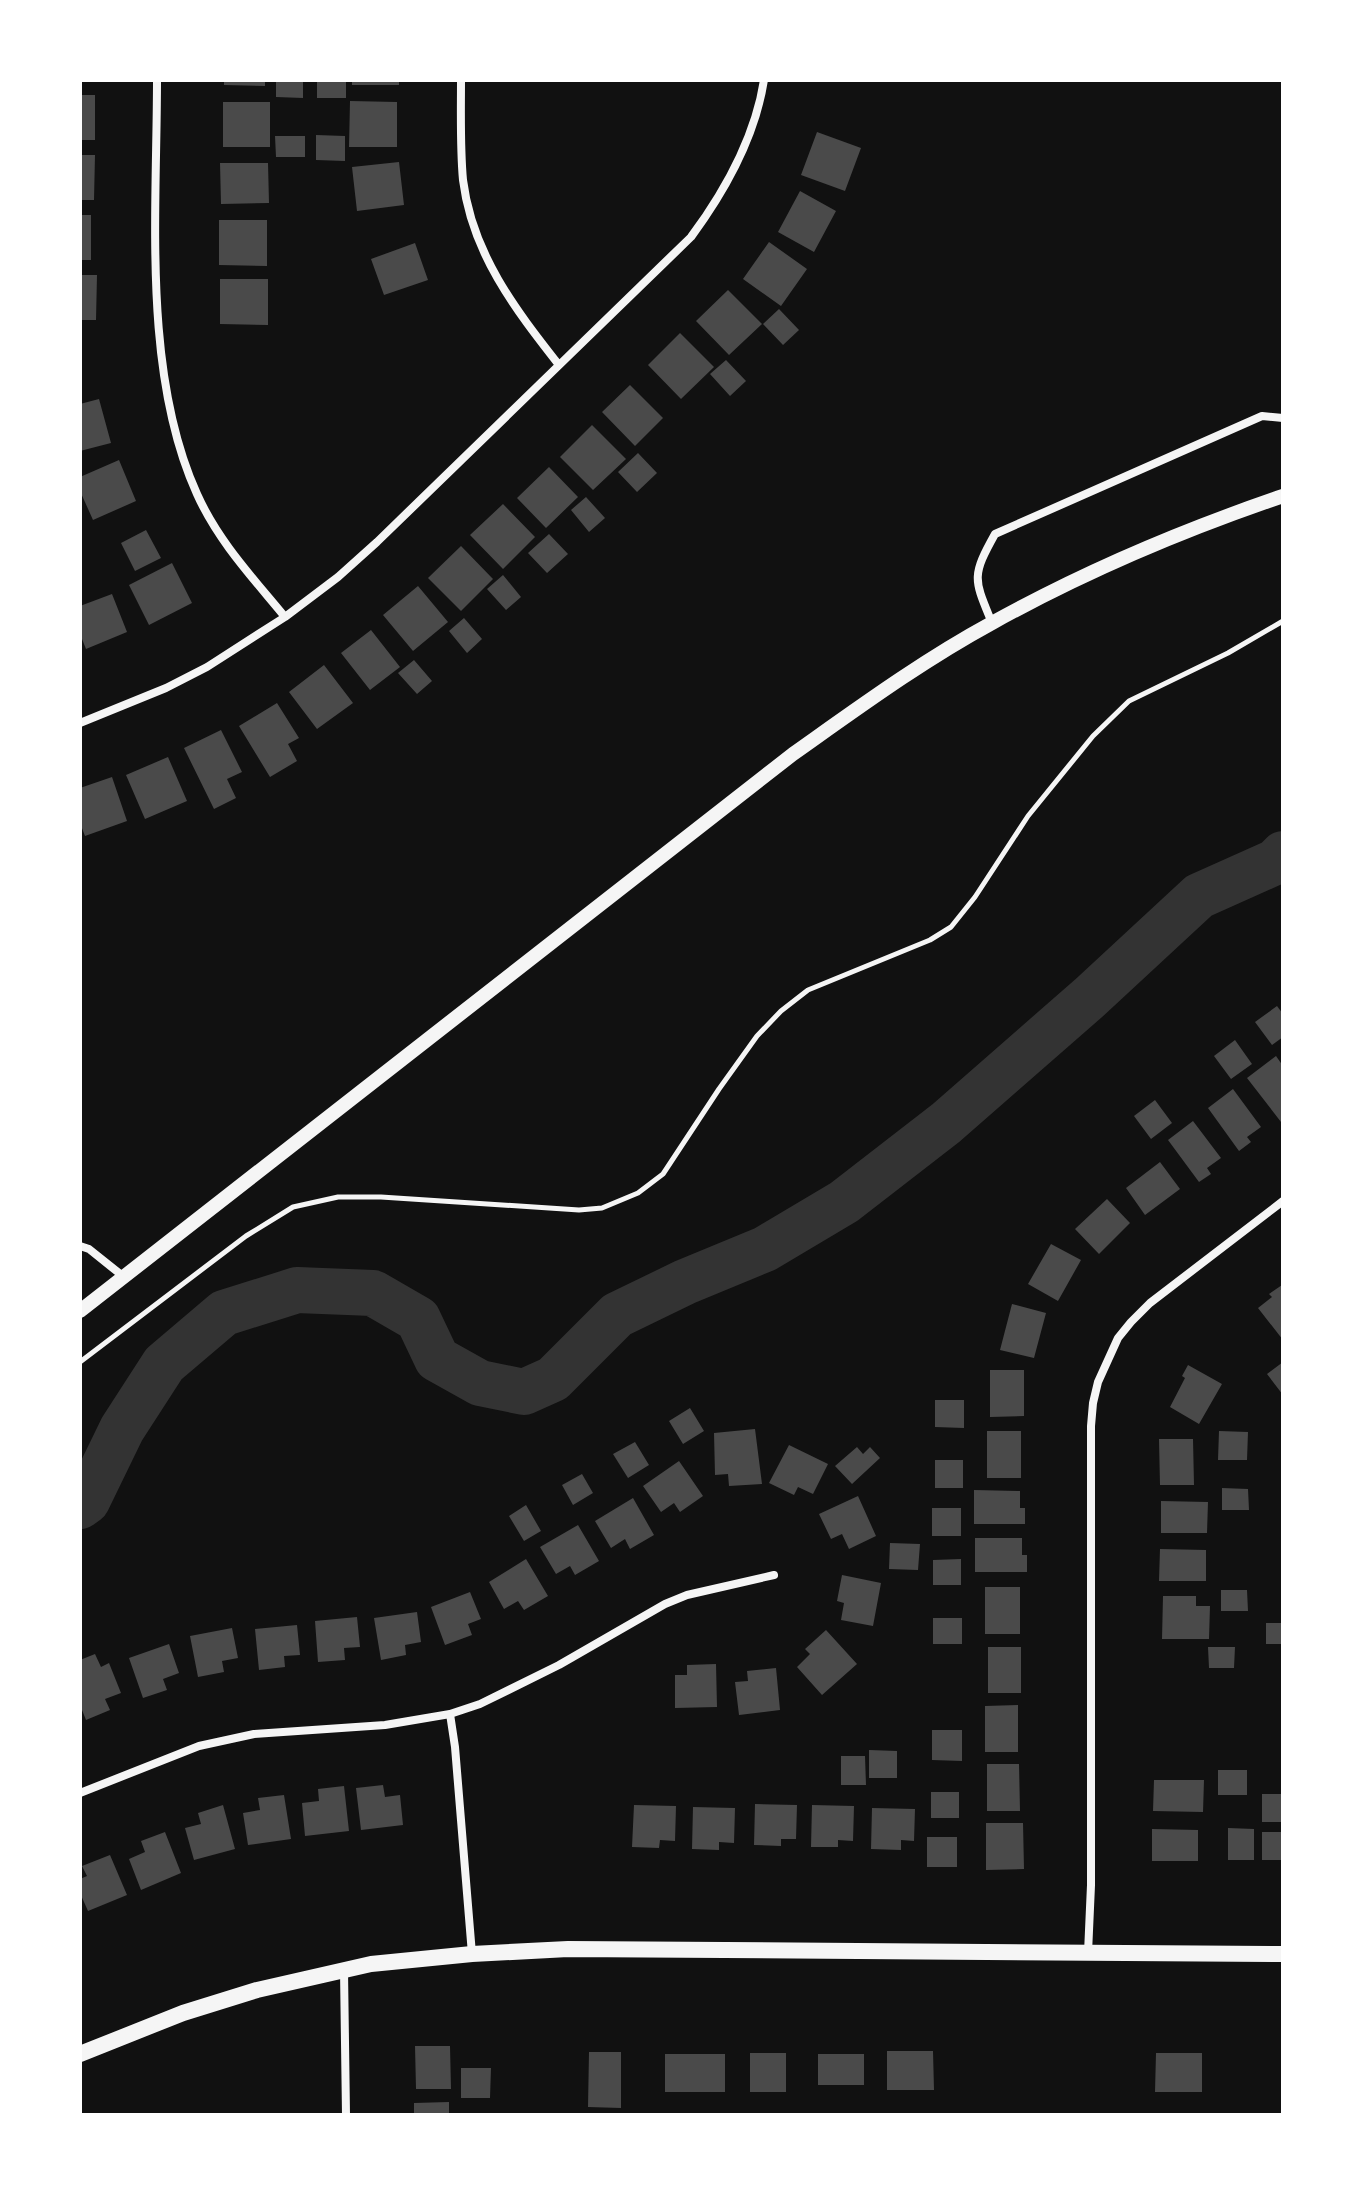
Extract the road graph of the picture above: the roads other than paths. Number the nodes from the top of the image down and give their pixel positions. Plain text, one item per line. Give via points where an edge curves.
1 (157, 80) edge
2 (461, 80) edge
3 (764, 80) edge
4 (559, 365) junction
5 (1283, 418) edge
6 (1283, 496) edge
7 (285, 617) junction
8 (992, 623) junction
9 (80, 723) edge
10 (1283, 1201) edge
11 (80, 1246) edge
12 (124, 1277) junction
13 (80, 1311) edge
14 (774, 1575) dead end
15 (450, 1714) junction
16 (80, 1793) edge
17 (1088, 1953) junction
18 (472, 1954) junction
19 (1283, 1954) edge
20 (344, 1970) junction
21 (80, 2054) edge
22 (346, 2115) edge

1 - 7 street via 157,295 168,406 184,461 211,522
2 - 4 street via 464,182 477,235 514,308
3 - 4 street via 747,140 709,212 691,237
4 - 7 street via 377,542
5 - 8 street via 1262,416 995,534 980,561 977,585
6 - 8 street via 1133,553
7 - 9 street via 180,681
8 - 12 street via 889,686 793,754
10 - 17 street via 1150,1303 1118,1338 1095,1392
11 - 12 street
12 - 13 street
14 - 15 street via 665,1604 559,1665
15 - 16 street via 385,1725 254,1734 199,1746
15 - 18 street
17 - 18 main road via 568,1949
17 - 19 main road
18 - 20 main road
20 - 21 main road via 183,2013
20 - 22 street

